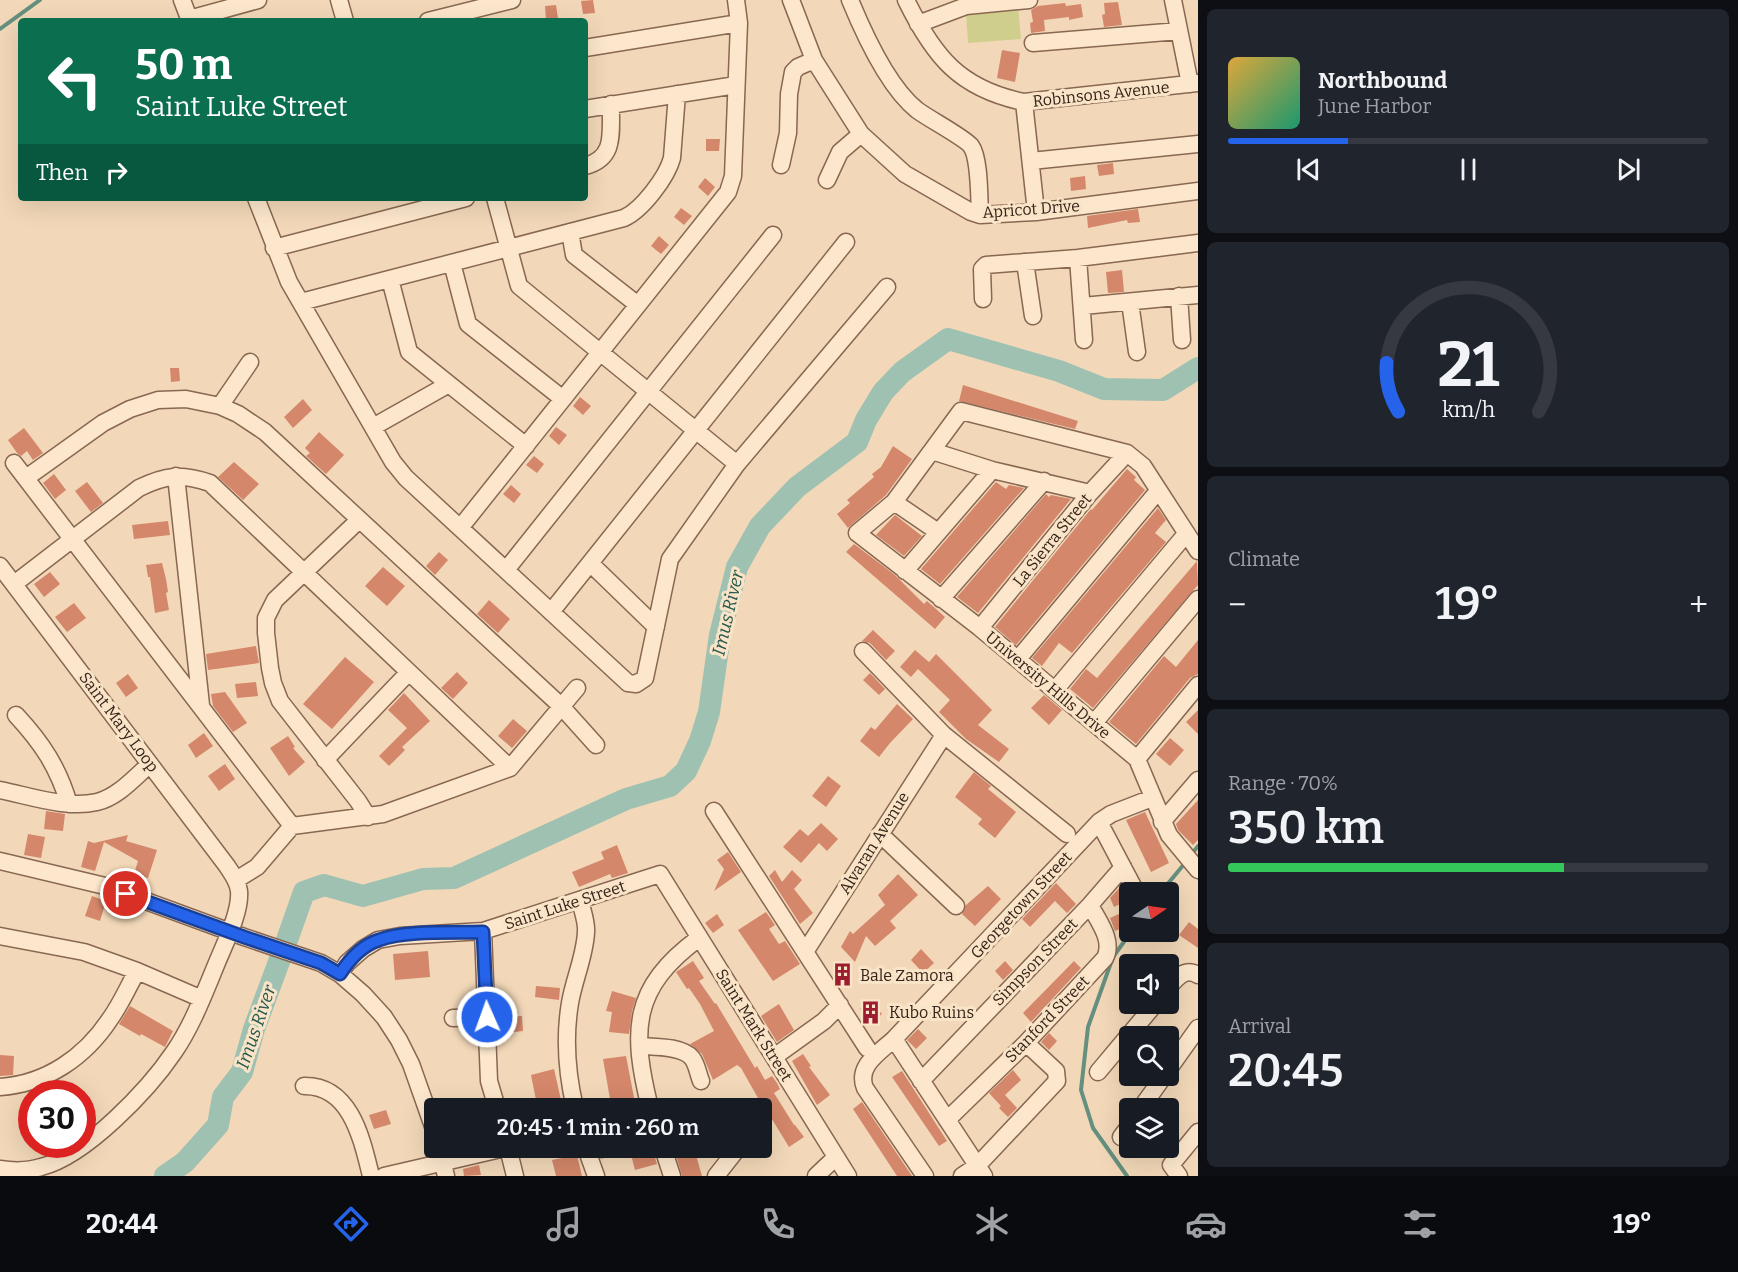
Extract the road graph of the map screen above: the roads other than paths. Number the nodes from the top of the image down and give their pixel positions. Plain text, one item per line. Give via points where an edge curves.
1 (182, 0) edge
2 (258, 0) edge
3 (339, 0) edge
4 (512, 0) edge
5 (736, 0) edge
6 (792, 0) edge
7 (850, 0) edge
8 (906, 0) edge
9 (1029, 0) edge
10 (1173, 0) edge
11 (188, 18) edge
12 (196, 18) edge
13 (344, 18) edge
14 (450, 18) edge
15 (739, 23) junction
16 (918, 24) junction
17 (1179, 31) junction
18 (1033, 43) dead end
19 (588, 48) edge
20 (814, 60) junction
21 (1194, 83) edge
22 (736, 85) junction
23 (677, 94) junction
24 (1024, 102) junction
25 (611, 104) junction
26 (588, 108) edge
27 (861, 134) junction
28 (1198, 144) edge
29 (1031, 161) junction
30 (588, 165) edge
31 (781, 165) dead end
32 (827, 180) dead end
33 (1198, 191) edge
34 (257, 201) edge
35 (454, 201) edge
36 (496, 201) edge
37 (1036, 212) junction
38 (980, 215) junction
39 (570, 232) junction
40 (773, 235) dead end
41 (846, 242) dead end
42 (1198, 243) edge
43 (274, 248) junction
44 (508, 249) junction
45 (1078, 258) junction
46 (1025, 262) junction
47 (452, 263) junction
48 (390, 279) junction
49 (887, 287) dead end
50 (1198, 295) edge
51 (1179, 296) junction
52 (983, 299) dead end
53 (301, 302) junction
54 (1130, 302) junction
55 (638, 305) junction
56 (1083, 306) junction
57 (1033, 316) dead end
58 (1084, 340) dead end
59 (1182, 340) dead end
60 (601, 352) junction
61 (1137, 352) dead end
62 (250, 362) dead end
63 (449, 384) junction
64 (649, 392) junction
65 (563, 399) junction
66 (220, 406) junction
67 (373, 427) junction
68 (696, 430) junction
69 (526, 446) junction
70 (932, 451) junction
71 (1127, 453) junction
72 (14, 463) dead end
73 (738, 464) junction
74 (992, 470) junction
75 (176, 476) junction
76 (26, 478) junction
77 (1044, 481) junction
78 (1158, 491) junction
79 (1090, 493) junction
80 (894, 502) junction
81 (358, 520) junction
82 (460, 528) junction
83 (938, 532) junction
84 (1186, 534) junction
85 (73, 539) junction
86 (1198, 551) edge
87 (590, 563) junction
88 (0, 566) edge
89 (506, 570) junction
90 (905, 571) junction
91 (304, 572) junction
92 (14, 584) junction
93 (941, 599) junction
94 (1198, 599) edge
95 (551, 612) junction
96 (656, 627) junction
97 (980, 628) junction
98 (863, 651) dead end
99 (1018, 659) junction
100 (409, 672) junction
101 (1198, 686) edge
102 (577, 688) dead end
103 (1055, 690) junction
104 (561, 706) junction
105 (201, 708) junction
106 (16, 715) dead end
107 (1094, 723) junction
108 (944, 735) junction
109 (597, 745) dead end
110 (1137, 759) junction
111 (324, 760) junction
112 (150, 764) junction
113 (510, 768) junction
114 (1198, 780) edge
115 (0, 790) edge
116 (1152, 798) junction
117 (69, 804) junction
118 (714, 811) dead end
119 (368, 817) junction
120 (1099, 822) junction
121 (1162, 822) junction
122 (292, 826) junction
123 (880, 834) junction
124 (1067, 834) dead end
125 (0, 861) edge
126 (1123, 867) junction
127 (1198, 869) edge
128 (660, 874) joint
129 (236, 880) junction
130 (1131, 882) edge
131 (580, 900) junction
132 (1090, 905) junction
133 (956, 906) dead end
134 (483, 932) junction
135 (236, 934) junction
136 (0, 936) edge
137 (699, 938) junction
138 (805, 952) junction
139 (137, 971) junction
140 (340, 974) junction
141 (1198, 975) edge
142 (1179, 977) edge
143 (202, 999) junction
144 (840, 1005) junction
145 (1147, 1014) edge
146 (487, 1017) junction
147 (453, 1018) dead end
148 (1198, 1028) edge
149 (894, 1039) junction
150 (1026, 1043) junction
151 (641, 1046) junction
152 (867, 1048) dead end
153 (1179, 1055) edge
154 (774, 1057) junction
155 (1098, 1072) dead end
156 (701, 1081) dead end
157 (921, 1081) junction
158 (304, 1086) dead end
159 (0, 1087) edge
160 (424, 1098) edge
161 (494, 1098) edge
162 (574, 1098) edge
163 (648, 1098) edge
164 (947, 1120) junction
165 (1198, 1132) edge
166 (836, 1156) junction
167 (461, 1158) edge
168 (510, 1158) edge
169 (590, 1158) edge
170 (666, 1158) edge
171 (730, 1158) edge
172 (443, 1162) edge
173 (0, 1169) edge
174 (980, 1171) edge
175 (371, 1176) edge
176 (384, 1176) edge
177 (515, 1176) edge
178 (596, 1176) edge
179 (672, 1176) edge
180 (716, 1176) edge
181 (816, 1176) edge
182 (848, 1176) edge
183 (925, 1176) edge
184 (962, 1176) edge
185 (1179, 1176) edge

1 - 11 street
2 - 12 street
3 - 13 street
4 - 14 street
5 - 15 street
6 - 20 street, Apricot Drive
7 - 38 street via 862,29 897,88 914,108 971,146 976,159
8 - 16 street, Robinsons Avenue
9 - 16 street via 966,6
10 - 17 street
15 - 19 street
15 - 22 street
16 - 24 street, Robinsons Avenue via 945,63 966,81
17 - 18 street
17 - 21 street
20 - 27 street, Apricot Drive
20 - 31 street via 793,72
21 - 24 street, Robinsons Avenue
22 - 23 street
22 - 55 street via 731,185
23 - 25 street
23 - 39 street via 669,169 641,206 624,218
24 - 29 street
25 - 26 street
25 - 30 street via 610,147 605,156
27 - 32 street via 840,152
27 - 38 street, Apricot Drive via 905,174
28 - 29 street
29 - 37 street
33 - 37 street, Apricot Drive
34 - 43 street
35 - 43 street
36 - 44 street
37 - 38 street, Apricot Drive
39 - 44 street
39 - 55 street via 574,255
40 - 64 street
41 - 68 street
42 - 45 street
43 - 53 street
44 - 47 street
44 - 60 street via 519,286
45 - 46 street
45 - 56 street
46 - 52 street via 986,265 982,269
46 - 57 street
47 - 48 street
47 - 65 street via 468,324
48 - 53 street
48 - 63 street via 409,352
49 - 73 street
50 - 51 street
51 - 54 street
51 - 59 street
53 - 67 street
54 - 56 street
54 - 61 street
55 - 60 street
56 - 58 street
60 - 64 street
60 - 65 street
62 - 66 street
63 - 67 street
63 - 69 street
64 - 68 street
64 - 89 street
65 - 69 street
66 - 76 street via 186,399 158,400 130,409 82,437
66 - 81 street via 265,432
67 - 82 street via 406,478
68 - 73 street
68 - 87 street
69 - 82 street
70 - 71 street via 961,411
70 - 74 street
70 - 80 street
71 - 78 street via 1143,466
71 - 79 street, La Sierra Street
72 - 76 street
73 - 96 street via 670,559
74 - 77 street
74 - 83 street
75 - 85 street via 139,488
75 - 91 street via 210,483
75 - 105 street
76 - 85 street
77 - 79 street
77 - 93 street
78 - 84 street
78 - 99 street
79 - 97 street, La Sierra Street
80 - 83 street
80 - 90 street, University Hills Drive via 857,533
81 - 91 street
81 - 104 street
82 - 89 street
83 - 90 street
84 - 86 street
84 - 103 street
85 - 92 street
85 - 105 street
87 - 95 street
87 - 96 street
88 - 92 street, Saint Mary Loop
89 - 95 street
90 - 93 street, University Hills Drive
91 - 100 street
91 - 111 street via 275,600 266,618 266,633 273,683 280,701
92 - 112 street, Saint Mary Loop
93 - 97 street, University Hills Drive
94 - 107 street
95 - 96 street via 628,684 645,678
97 - 99 street, University Hills Drive
98 - 108 street
99 - 103 street, University Hills Drive
100 - 111 street
100 - 113 street
101 - 110 street
102 - 104 street
103 - 107 street, University Hills Drive
104 - 109 street
104 - 113 street
105 - 122 street
106 - 117 street via 36,736 61,777
107 - 110 street, University Hills Drive
108 - 123 street, Alvaran Avenue
108 - 124 street
110 - 116 street, University Hills Drive
111 - 119 street
112 - 117 street via 119,791 98,802
112 - 129 street, Saint Mary Loop
113 - 119 street
114 - 121 street
115 - 117 street
116 - 120 street, Georgetown Street via 1111,813
116 - 121 street, University Hills Drive
118 - 138 street
119 - 122 street
120 - 126 street
120 - 149 street, Georgetown Street
121 - 127 street, University Hills Drive
122 - 129 street via 257,867
123 - 133 street
123 - 138 street, Alvaran Avenue
125 - 135 street via 105,886
126 - 130 street
126 - 132 street, Simpson Street
128 - 131 street, Saint Luke Street
128 - 137 street, Saint Mark Street
129 - 135 street
131 - 134 street, Saint Luke Street
131 - 162 street via 586,929 584,951 566,1031
132 - 150 street, Stanford Street via 1108,942 1106,958
132 - 157 street, Simpson Street
134 - 140 street, Saint Luke Street via 378,940 347,963
134 - 146 street
135 - 140 street via 321,963
135 - 143 street
136 - 139 street via 84,952
137 - 151 street via 649,988 640,1016
137 - 154 street, Saint Mark Street
138 - 144 street
139 - 143 street
139 - 159 street via 111,1019 73,1059 46,1077
140 - 160 street via 377,1009 399,1040
141 - 142 street via 1185,971
143 - 173 street via 175,1051 137,1098 98,1133 40,1168
144 - 152 street
144 - 154 street
145 - 155 street
146 - 147 street
146 - 161 street via 489,1081
148 - 153 street
149 - 157 street
149 - 183 street, Georgetown Street via 865,1067 862,1081
150 - 164 street, Stanford Street
150 - 174 street via 1056,1071 1057,1081
151 - 156 street via 686,1054 693,1059
151 - 163 street
154 - 166 street, Saint Mark Street
157 - 164 street
158 - 175 street via 323,1087 346,1107 356,1124
164 - 174 street
165 - 185 street via 1171,1164
166 - 181 street
166 - 182 street, Saint Mark Street
167 - 172 street
168 - 177 street
169 - 178 street
170 - 179 street
171 - 180 street
172 - 176 street
174 - 184 street

